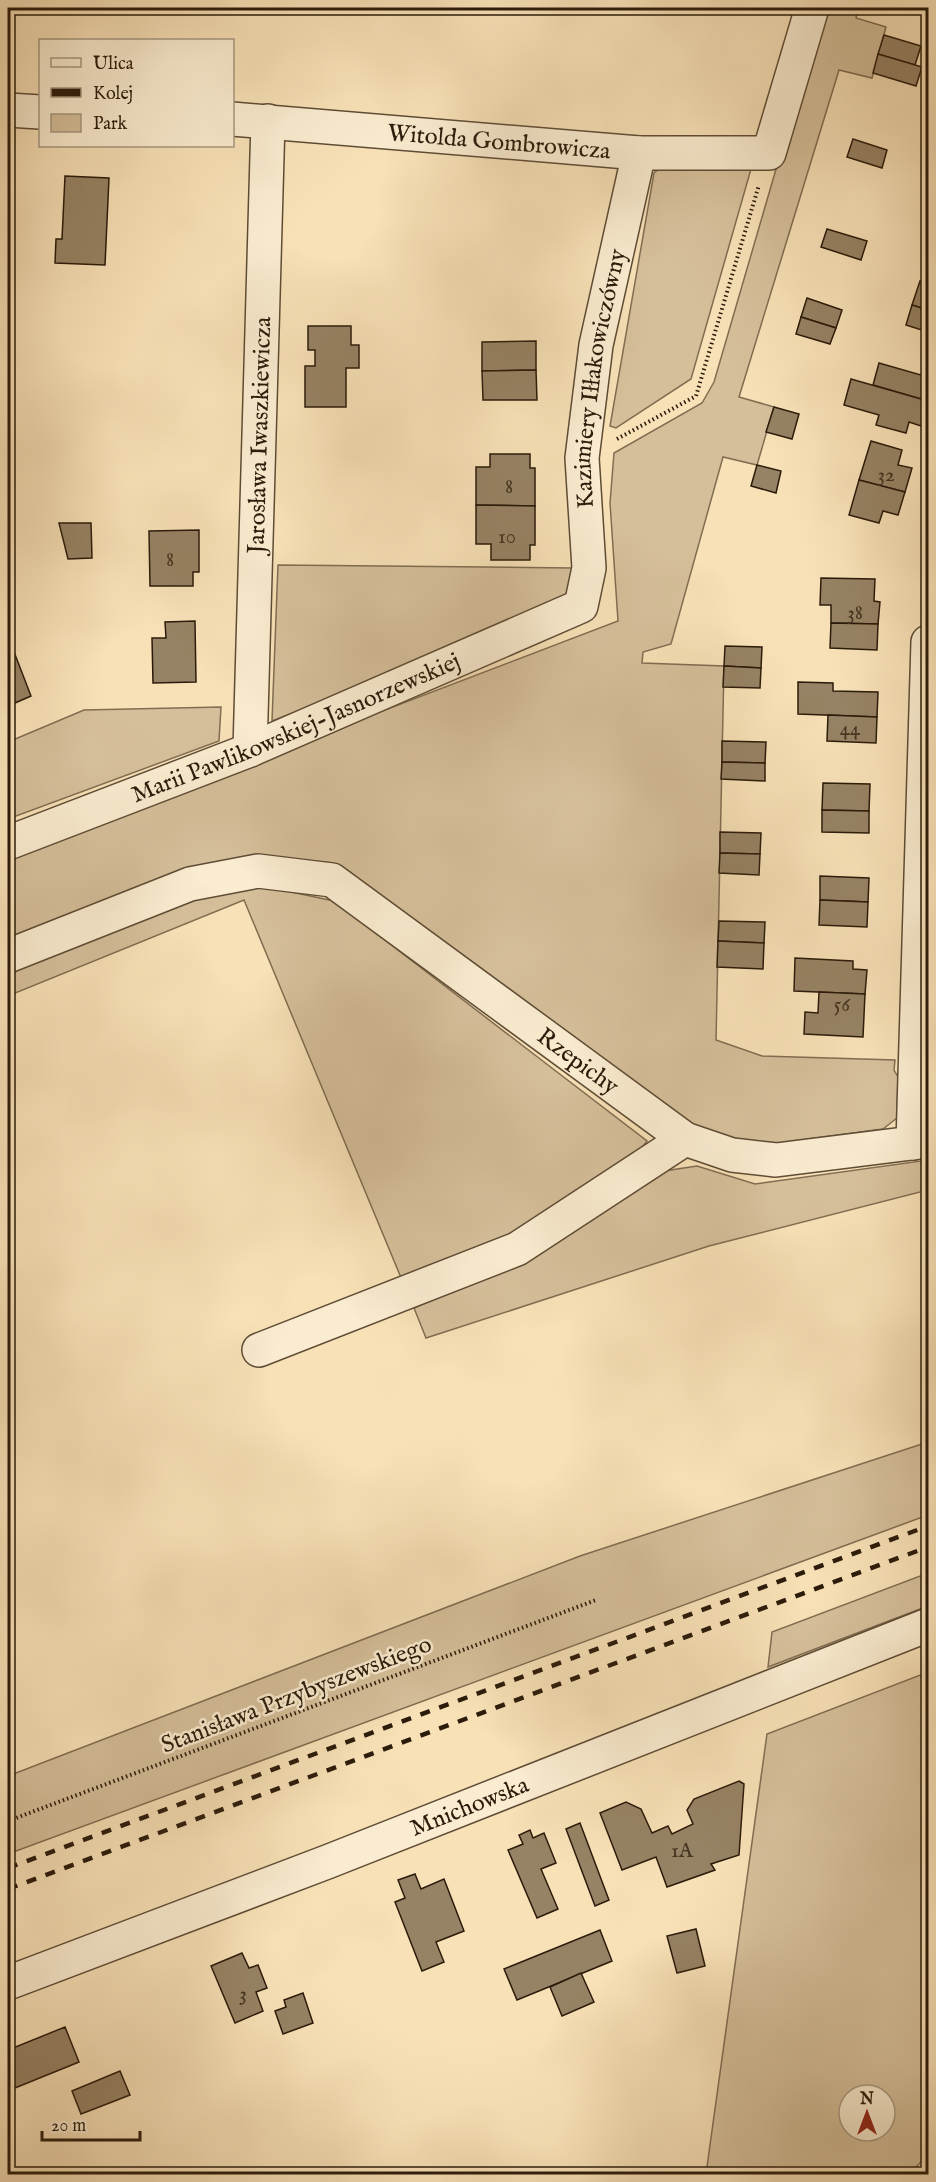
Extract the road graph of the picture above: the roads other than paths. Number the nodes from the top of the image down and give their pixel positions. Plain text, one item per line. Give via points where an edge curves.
1 (812, 8) edge
2 (8, 110) edge
3 (39, 112) edge
4 (234, 119) edge
5 (268, 121) junction
6 (639, 153) junction
7 (581, 606) joint
8 (928, 642) edge
9 (250, 750) junction
10 (8, 843) edge
11 (8, 956) edge
12 (685, 1139) junction
13 (921, 1142) edge
14 (259, 1350) dead end
15 (928, 1625) edge
16 (8, 1983) edge

1 - 6 street, Witolda Gombrowicza via 769,153
2 - 3 street
4 - 5 street, Witolda Gombrowicza
5 - 6 street, Witolda Gombrowicza
5 - 9 street, Jarosława Iwaszkiewicza
6 - 7 street, Kazimiery Iłłakowiczówny via 596,345 582,458 589,568
7 - 9 street, Marii Pawlikowskiej-Jasnorzewskiej
8 - 13 street
9 - 10 street, Marii Pawlikowskiej-Jasnorzewskiej
11 - 12 street, Rzepichy via 190,884 258,871 332,880
12 - 13 street, Rzepichy via 732,1155 776,1160
12 - 14 street via 517,1249
15 - 16 street, Mnichowska via 338,1858

